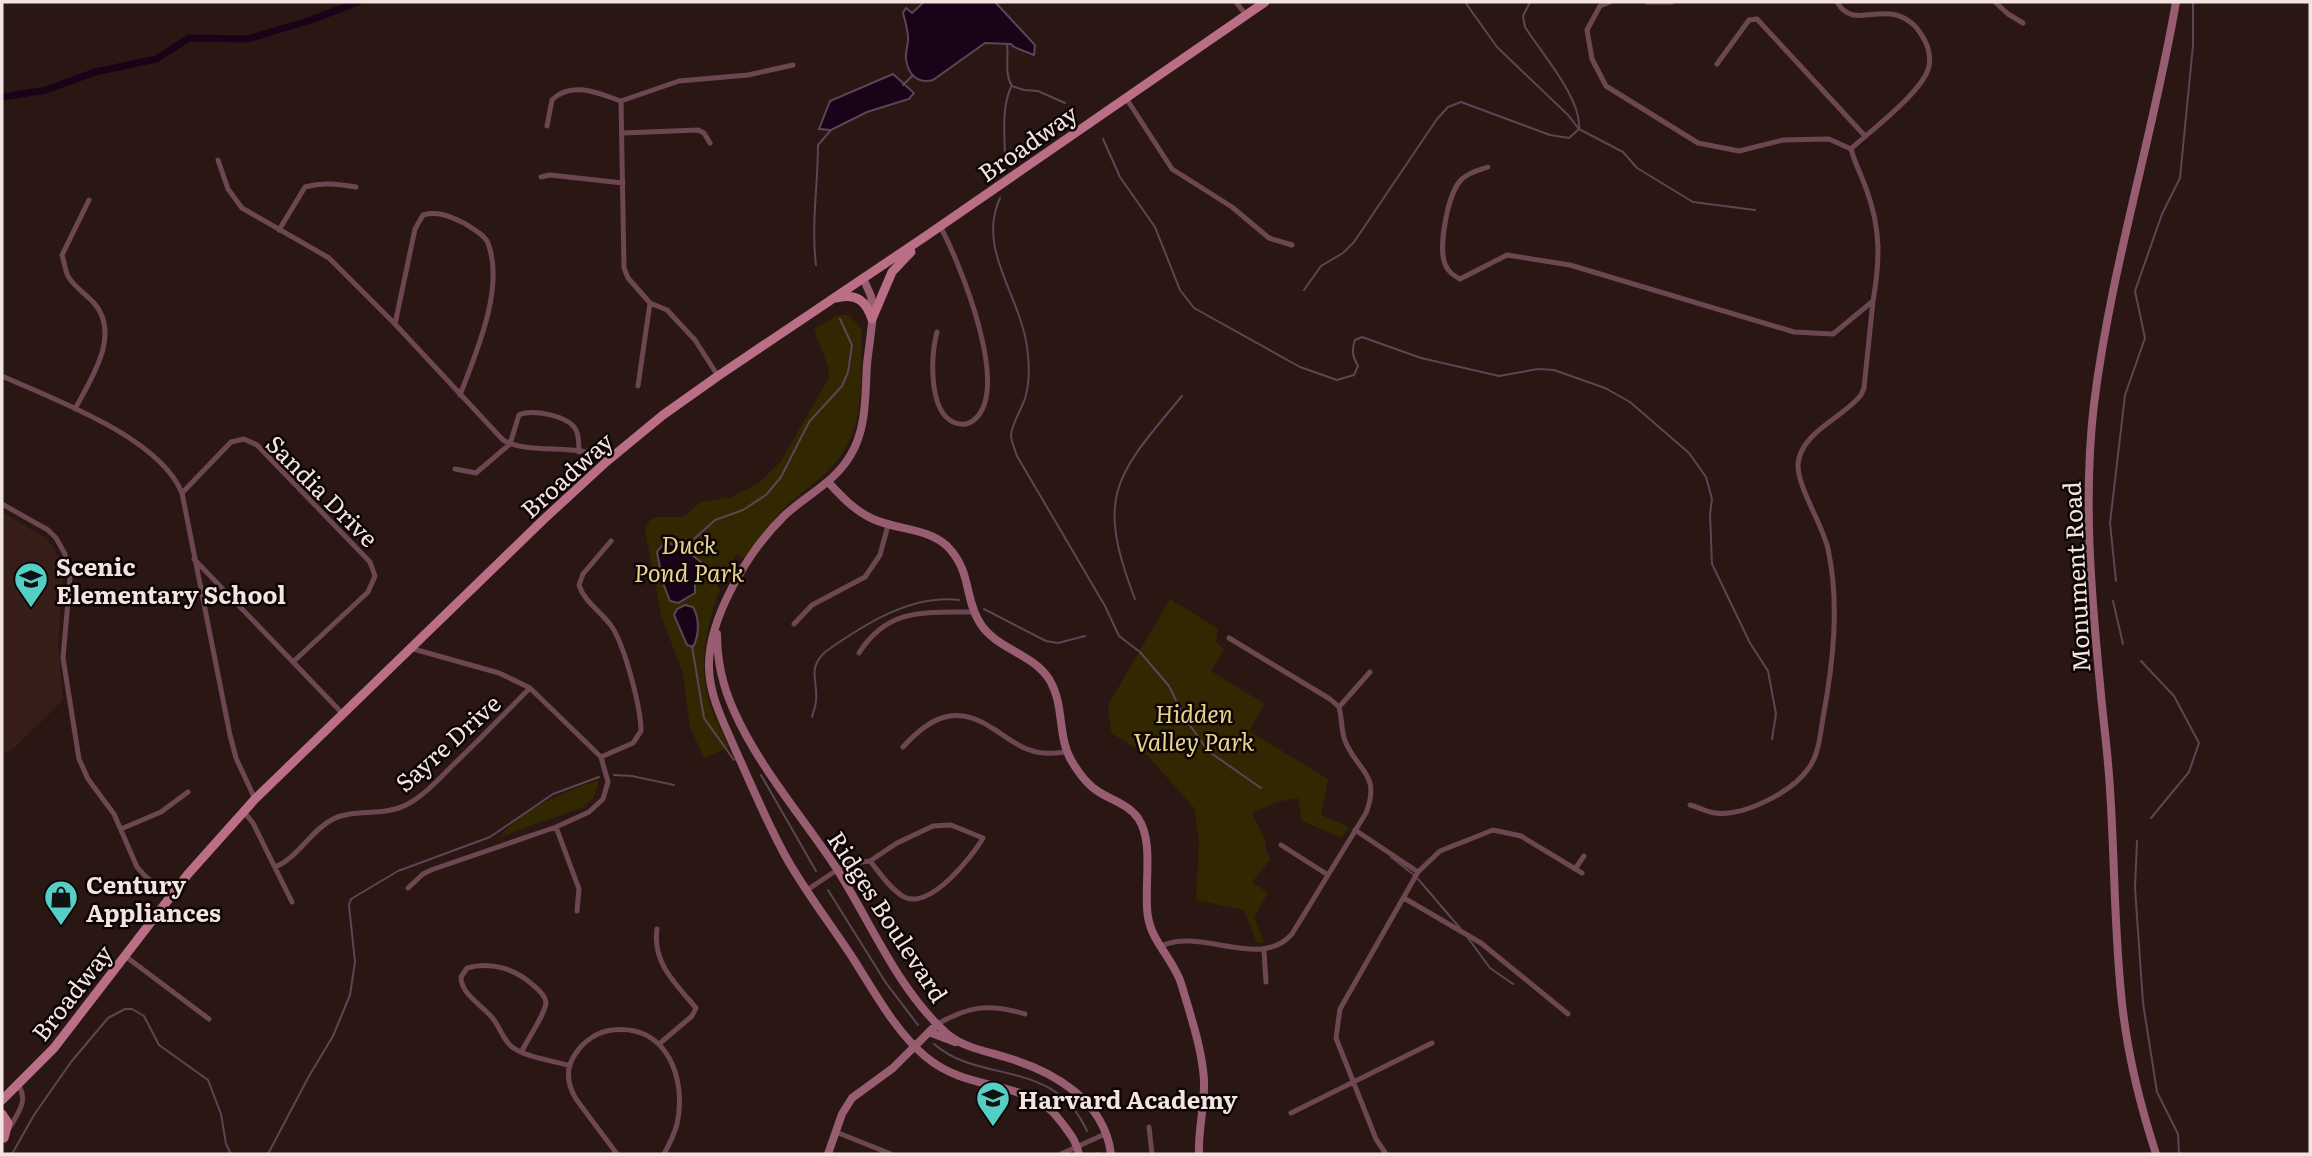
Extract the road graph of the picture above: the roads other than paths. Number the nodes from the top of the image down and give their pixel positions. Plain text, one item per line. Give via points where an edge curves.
1 (1236, 2) edge
2 (1265, 2) edge
3 (1611, 2) edge
4 (1647, 2) edge
5 (1672, 2) edge
6 (1837, 2) edge
7 (1995, 2) edge
8 (2176, 2) edge
9 (1246, 15) junction
10 (2023, 23) dead end
11 (1717, 64) dead end
12 (793, 65) dead end
13 (1126, 97) junction
14 (621, 101) junction
15 (547, 125) dead end
16 (623, 134) junction
17 (1865, 136) junction
18 (710, 143) dead end
19 (1852, 149) junction
20 (218, 160) dead end
21 (1488, 167) dead end
22 (541, 177) dead end
23 (623, 183) junction
24 (356, 187) dead end
25 (89, 200) dead end
26 (940, 226) junction
27 (279, 230) junction
28 (926, 236) junction
29 (1292, 245) dead end
30 (863, 278) junction
31 (1873, 301) junction
32 (650, 303) junction
33 (826, 303) junction
34 (872, 319) junction
35 (395, 324) junction
36 (937, 332) dead end
37 (2, 376) edge
38 (718, 376) junction
39 (638, 386) dead end
40 (460, 395) junction
41 (75, 409) junction
42 (510, 444) junction
43 (579, 452) junction
44 (606, 462) junction
45 (456, 469) dead end
46 (828, 483) junction
47 (182, 493) junction
48 (2, 504) edge
49 (888, 524) junction
50 (611, 541) dead end
51 (193, 558) junction
52 (975, 612) junction
53 (717, 623) junction
54 (794, 624) dead end
55 (1229, 638) dead end
56 (410, 648) junction
57 (859, 653) dead end
58 (293, 662) junction
59 (1370, 672) dead end
60 (530, 688) junction
61 (1339, 707) junction
62 (342, 713) junction
63 (903, 747) dead end
64 (1068, 752) junction
65 (601, 757) junction
66 (188, 792) dead end
67 (255, 799) junction
68 (1690, 805) dead end
69 (244, 812) junction
70 (556, 827) junction
71 (121, 829) junction
72 (1355, 830) junction
73 (1281, 845) dead end
74 (1584, 856) dead end
75 (870, 860) junction
76 (275, 867) junction
77 (1575, 869) junction
78 (837, 870) junction
79 (1418, 872) junction
80 (1582, 873) dead end
81 (1328, 875) junction
82 (408, 888) dead end
83 (807, 890) junction
84 (170, 897) junction
85 (1404, 898) junction
86 (292, 902) dead end
87 (577, 911) dead end
88 (657, 929) dead end
89 (1161, 946) junction
90 (1264, 951) junction
91 (125, 955) junction
92 (1266, 982) dead end
93 (1025, 1014) dead end
94 (1568, 1014) dead end
95 (209, 1019) dead end
96 (937, 1024) junction
97 (929, 1032) junction
98 (659, 1044) junction
99 (961, 1044) junction
100 (1432, 1044) dead end
101 (915, 1046) junction
102 (522, 1051) junction
103 (570, 1066) junction
104 (1352, 1082) junction
105 (18, 1085) junction
106 (2, 1100) edge
107 (1292, 1113) dead end
108 (2, 1114) edge
109 (1149, 1127) dead end
110 (835, 1132) junction
111 (1105, 1134) junction
112 (3, 1140) edge
113 (1078, 1151) edge
114 (617, 1154) edge
115 (664, 1154) edge
116 (828, 1154) edge
117 (891, 1154) edge
118 (1061, 1154) edge
119 (1111, 1154) edge
120 (1152, 1154) edge
121 (1199, 1154) edge
122 (1387, 1154) edge
123 (2156, 1154) edge

1 - 9 street
2 - 9 main road, Broadway
3 - 19 street via 1600,6 1587,30 1592,59 1606,86 1698,144 1739,151 1783,140 1829,139
4 - 5 street
6 - 17 street via 1856,17 1886,13 1906,19 1927,44 1929,67 1923,79
7 - 10 street
8 - 123 street, Monument Road via 2104,342 2089,480 2123,1012 2134,1079
9 - 13 main road, Broadway
11 - 17 street via 1749,20 1757,19
12 - 14 street via 748,75 679,81
13 - 26 main road, Broadway
13 - 29 street via 1172,169 1269,238
14 - 15 street via 587,90 565,90 552,100
14 - 16 street
16 - 18 street via 698,130
16 - 23 street
17 - 19 street
19 - 31 street via 1880,248
20 - 27 street via 228,190 242,208
21 - 31 street via 1461,180 1450,195 1443,262 1451,275 1460,279 1507,256 1570,265 1794,332 1833,334
22 - 23 street
23 - 32 street via 624,268
24 - 27 street via 332,183 305,187
25 - 41 street via 62,255 68,277 97,306 105,325 105,343
26 - 28 main road, Broadway
26 - 36 street via 957,257 985,354 985,400 974,420 966,424 950,421 936,400 933,360
27 - 35 street via 329,258
28 - 30 main road, Broadway
28 - 34 main road via 892,272
30 - 33 main road, Broadway
30 - 34 street, Ridges Boulevard via 872,296
31 - 68 street via 1861,395 1802,449 1798,466 1828,549 1832,587 1833,657 1814,760 1781,792 1748,810 1714,813
32 - 38 street via 663,307 695,340
32 - 39 street
33 - 34 main road via 855,296 866,304
33 - 38 main road, Broadway
34 - 46 street, Ridges Boulevard via 860,435 849,458
35 - 40 street
35 - 40 street via 415,229 423,215 450,216 488,241 495,277 481,337
37 - 41 street
38 - 44 main road, Broadway
40 - 42 street
41 - 47 street via 160,460
42 - 43 street
42 - 43 street via 519,415 528,411 573,425
42 - 45 street via 476,473
43 - 44 street
44 - 56 main road, Broadway
46 - 49 street via 857,510
46 - 53 street, Ridges Boulevard via 772,530 733,585
47 - 51 street
47 - 58 street, Sandia Drive via 231,442 244,439 257,445 370,562 375,576 368,592
48 - 71 street via 48,530 65,554 70,578 64,658 79,759
49 - 52 street via 945,544 964,572
49 - 54 street via 880,555 865,577 812,605
50 - 65 street via 579,585 620,643 641,731 633,743
51 - 58 street
51 - 67 street via 233,747
52 - 57 street via 911,614 875,633
52 - 64 street via 989,634 1032,661 1050,681 1059,702
53 - 78 street, Ridges Boulevard via 719,661 734,710
53 - 83 street, Ridges Boulevard via 709,669 715,700 762,809
55 - 61 street
56 - 60 street via 499,673
56 - 62 main road, Broadway
58 - 62 street
59 - 61 street
60 - 65 street
60 - 76 street, Sayre Drive via 414,800 389,811 330,820
61 - 72 street via 1342,732 1371,784 1371,798
62 - 67 main road, Broadway
63 - 64 street via 927,726 945,717 965,715 1033,752
64 - 89 street via 1093,788 1130,810 1140,823 1146,847 1148,916
65 - 70 street via 608,782 603,799 594,809
66 - 71 street via 161,812
67 - 69 main road, Broadway
69 - 76 street
69 - 84 main road, Broadway
70 - 82 street via 431,870
70 - 87 street via 579,890
71 - 84 street via 138,867
72 - 79 street
72 - 81 street
73 - 81 street
74 - 77 street
75 - 75 street via 901,896 917,899 960,870 983,838 951,825 933,826
75 - 78 street
76 - 86 street
77 - 79 street via 1521,836 1493,830 1440,851
77 - 80 street
78 - 83 street
78 - 96 street, Ridges Boulevard via 876,939
79 - 85 street
81 - 90 street via 1292,934 1278,947
83 - 101 street, Ridges Boulevard
84 - 91 main road, Broadway
85 - 94 street via 1481,943
85 - 104 street via 1339,1009 1336,1038
88 - 98 street via 657,949 664,968 696,1007 692,1016
89 - 90 street via 1180,939
89 - 121 street via 1177,972 1201,1058 1204,1083
90 - 92 street
91 - 95 street
91 - 105 main road, Broadway via 54,1048
93 - 96 street via 981,1006
96 - 97 street
96 - 99 street, Ridges Boulevard
97 - 99 street
97 - 101 street
98 - 103 street via 630,1031 607,1031 582,1045
98 - 115 street via 674,1065 680,1096 677,1125
99 - 111 street, Ridges Boulevard via 1026,1063 1061,1079 1089,1106
100 - 104 street
101 - 110 street via 852,1098
101 - 113 street, Ridges Boulevard via 957,1076 1041,1102 1057,1117
102 - 102 street via 544,1009 542,994 507,968 467,968 461,977 463,987 492,1016 509,1044
102 - 103 street
103 - 114 street via 574,1095
104 - 107 street
104 - 122 street
105 - 106 main road, Broadway
105 - 112 street via 23,1102
108 - 112 main road via 8,1124
109 - 120 street
110 - 116 street
110 - 117 street
111 - 113 street
111 - 119 street, Ridges Boulevard
113 - 118 street

